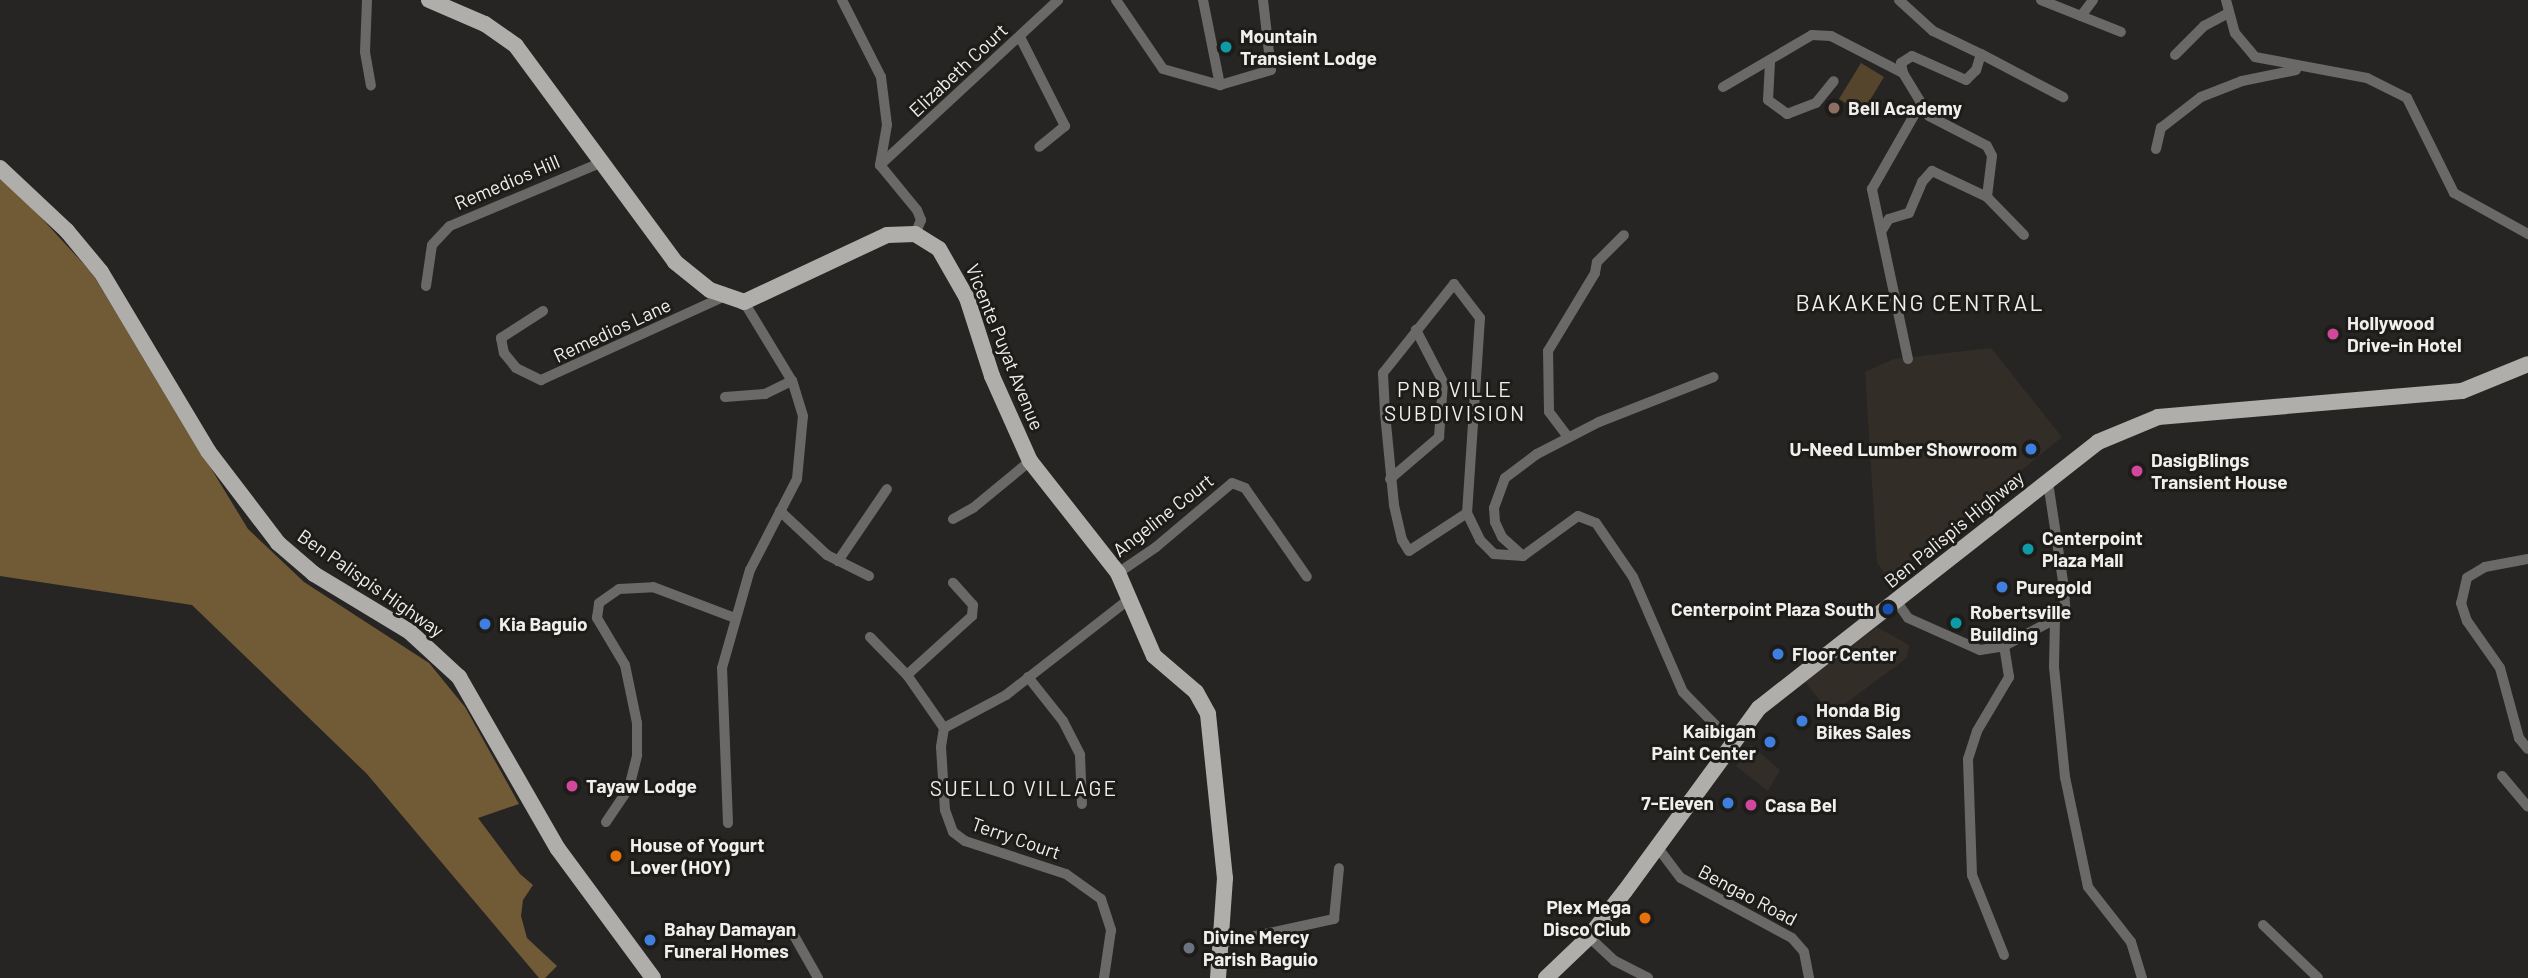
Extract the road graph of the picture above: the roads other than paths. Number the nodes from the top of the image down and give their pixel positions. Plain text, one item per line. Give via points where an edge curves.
1 (368, 0) edge
2 (429, 0) edge
3 (842, 0) edge
4 (1058, 0) edge
5 (1116, 0) edge
6 (1203, 0) edge
7 (1263, 0) edge
8 (1899, 0) edge
9 (2041, 0) edge
10 (2093, 0) edge
11 (2224, 4) edge
12 (2081, 16) junction
13 (2121, 32) dead end
14 (1020, 37) junction
15 (1981, 54) junction
16 (2175, 55) dead end
17 (1770, 62) junction
18 (2304, 68) junction
19 (1903, 73) junction
20 (1834, 81) dead end
21 (371, 85) dead end
22 (1220, 85) junction
23 (1723, 87) dead end
24 (2063, 97) dead end
25 (1920, 105) junction
26 (1040, 147) dead end
27 (2156, 149) dead end
28 (603, 162) junction
29 (880, 165) junction
30 (0, 168) edge
31 (1987, 197) junction
32 (1882, 230) junction
33 (915, 234) junction
34 (2528, 234) edge
35 (1624, 235) dead end
36 (2024, 235) dead end
37 (426, 286) dead end
38 (723, 297) junction
39 (744, 302) junction
40 (543, 311) dead end
41 (1416, 330) junction
42 (1908, 359) dead end
43 (2528, 364) edge
44 (1714, 377) dead end
45 (792, 381) junction
46 (725, 397) dead end
47 (1568, 437) junction
48 (1030, 461) junction
49 (1390, 480) junction
50 (2048, 482) junction
51 (887, 489) dead end
52 (779, 510) junction
53 (1467, 513) junction
54 (953, 519) dead end
55 (1523, 556) junction
56 (2528, 559) edge
57 (838, 561) junction
58 (1118, 573) junction
59 (869, 576) dead end
60 (1307, 577) dead end
61 (953, 583) dead end
62 (1128, 600) junction
63 (1897, 602) junction
64 (735, 618) junction
65 (2055, 619) junction
66 (870, 636) dead end
67 (2004, 646) junction
68 (907, 675) junction
69 (1028, 677) junction
70 (944, 728) junction
71 (1733, 743) junction
72 (2528, 748) edge
73 (2502, 776) dead end
74 (1082, 804) dead end
75 (2528, 807) edge
76 (606, 822) dead end
77 (728, 823) dead end
78 (1658, 848) junction
79 (1339, 868) dead end
80 (2263, 925) dead end
81 (792, 932) dead end
82 (1589, 937) junction
83 (1219, 944) junction
84 (2004, 955) dead end
85 (653, 978) edge
86 (818, 978) edge
87 (1104, 978) edge
88 (1218, 978) edge
89 (1546, 978) edge
90 (1648, 978) edge
91 (1809, 978) edge
92 (2142, 978) edge
93 (2318, 978) edge

1 - 21 street via 365,52
2 - 28 main road via 485,24 516,46
3 - 29 street via 881,77 887,125
4 - 14 street, Elizabeth Court
5 - 22 street via 1163,69
6 - 22 street
7 - 22 street via 1271,70
8 - 15 street via 1933,31
9 - 12 street
10 - 12 street
11 - 16 street
11 - 18 street via 2235,33 2255,57
12 - 13 street
14 - 26 street via 1065,125
14 - 29 street, Elizabeth Court
15 - 19 street via 1976,70 1966,80 1912,56 1901,63
15 - 24 street
17 - 19 street via 1820,34
17 - 20 street via 1768,100 1787,114 1816,103
17 - 23 street
18 - 27 street via 2242,80 2201,97 2161,128
18 - 34 street via 2367,78 2407,98 2454,193
19 - 25 street
25 - 31 street via 1929,116 1991,150
25 - 32 street via 1874,181 1872,197
28 - 37 street, Remedios Hill via 450,226 432,244
28 - 38 main road via 675,262
29 - 33 street via 917,210 921,220
30 - 85 main road, Ben Palispis Highway via 101,272 208,451 278,543 314,573 410,632 459,677 558,849
31 - 32 street via 1932,171 1909,213 1886,221
31 - 36 street
32 - 42 street
33 - 39 main road via 870,241
33 - 48 main road, Vicente Puyat Avenue via 939,249 957,278 992,376
35 - 47 street via 1597,262 1548,351 1549,412
38 - 39 main road
38 - 40 street, Remedios Lane via 541,380 516,368 504,353 501,338 511,327
39 - 45 street
41 - 49 street via 1383,373
41 - 49 street via 1443,382 1439,437
41 - 53 street via 1454,284 1480,317
43 - 50 main road, Ben Palispis Highway via 2462,391 2158,417 2098,442
44 - 47 street
45 - 46 street via 765,394
45 - 52 street via 803,416 797,479
47 - 55 street via 1528,460 1500,485 1495,522 1502,537
48 - 54 street
48 - 58 main road, Vicente Puyat Avenue
49 - 53 street via 1402,540 1409,551
50 - 63 main road, Ben Palispis Highway
50 - 65 street via 2065,606
51 - 57 street
52 - 57 street
52 - 64 street via 758,552
53 - 55 street via 1480,540 1494,554
55 - 71 street via 1578,516 1595,523 1633,577 1683,692
56 - 72 street via 2485,567 2468,578 2461,603 2467,621 2500,668 2519,738
57 - 59 street
58 - 60 street, Angeline Court via 1232,483 1245,488
58 - 62 main road, Vicente Puyat Avenue
61 - 68 street via 972,605 972,616
62 - 69 street
62 - 83 main road, Vicente Puyat Avenue via 1154,656 1196,692 1208,713 1225,878
63 - 67 street via 1908,618 1980,650
63 - 71 main road, Ben Palispis Highway via 1773,696
64 - 76 street via 653,587 619,589 599,603 599,624 631,683 637,723 629,788
64 - 77 street via 722,668
65 - 67 street
65 - 92 street via 2054,667 2065,777 2088,887 2131,942
66 - 68 street
67 - 84 street via 2008,677 1987,711 1968,760 1972,875
68 - 70 street
69 - 70 street via 1006,695
69 - 74 street via 1063,721 1080,755
70 - 87 street, Terry Court via 944,810 953,832 965,841 1066,874 1101,899 1111,930
71 - 78 main road, Ben Palispis Highway
73 - 75 street
78 - 82 main road, Ben Palispis Highway
78 - 91 street, Bengao Road via 1681,878 1792,938 1804,952
79 - 83 street via 1338,911 1329,922
80 - 93 street
81 - 86 street
82 - 89 main road, Ben Palispis Highway
82 - 90 street via 1615,961
83 - 88 main road, Vicente Puyat Avenue

